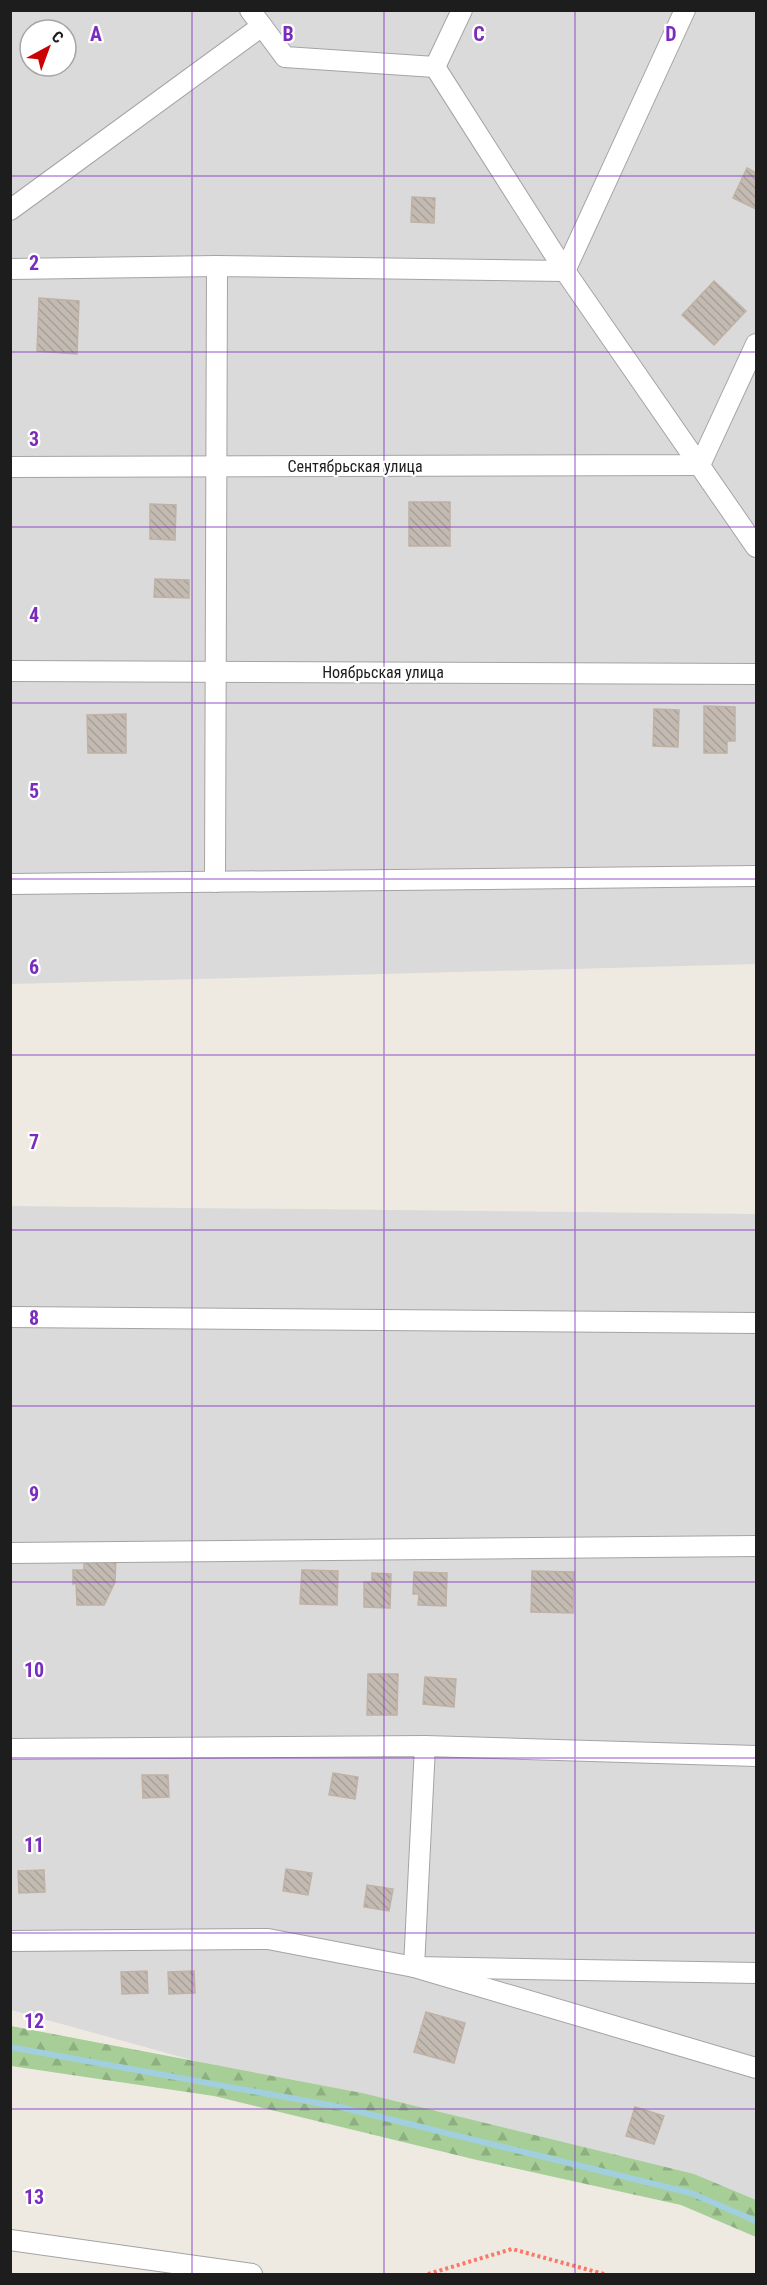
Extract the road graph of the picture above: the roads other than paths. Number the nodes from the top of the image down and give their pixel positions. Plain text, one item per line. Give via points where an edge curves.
1 (250, 10) edge
2 (462, 10) edge
3 (684, 10) edge
4 (262, 26) junction
5 (435, 67) junction
6 (10, 210) edge
7 (217, 266) junction
8 (10, 270) edge
9 (565, 271) junction
10 (756, 344) edge
11 (700, 465) junction
12 (217, 466) junction
13 (10, 467) edge
14 (756, 547) edge
15 (10, 670) edge
16 (216, 672) junction
17 (756, 674) edge
18 (756, 876) edge
19 (215, 882) junction
20 (10, 884) edge
21 (10, 1317) edge
22 (756, 1323) edge
23 (756, 1546) edge
24 (10, 1553) edge
25 (426, 1746) junction
26 (10, 1749) edge
27 (756, 1756) edge
28 (10, 1941) edge
29 (414, 1967) junction
30 (756, 1972) edge
31 (756, 2068) edge
32 (10, 2240) edge
33 (252, 2274) edge

1 - 4 street
2 - 5 street
3 - 9 street
4 - 5 street via 285,57
4 - 6 street
5 - 9 street
7 - 8 street
7 - 9 street
7 - 12 street
9 - 11 street
10 - 11 street
11 - 12 street, Сентябрьская улица
11 - 14 street
12 - 13 street, Сентябрьская улица
12 - 16 street
15 - 16 street, Ноябрьская улица
16 - 17 street, Ноябрьская улица
16 - 19 street
18 - 19 street
19 - 20 street
21 - 22 street
23 - 24 street
25 - 26 street
25 - 27 street
25 - 29 street
28 - 29 street via 268,1940
29 - 30 street
29 - 31 street
32 - 33 street

